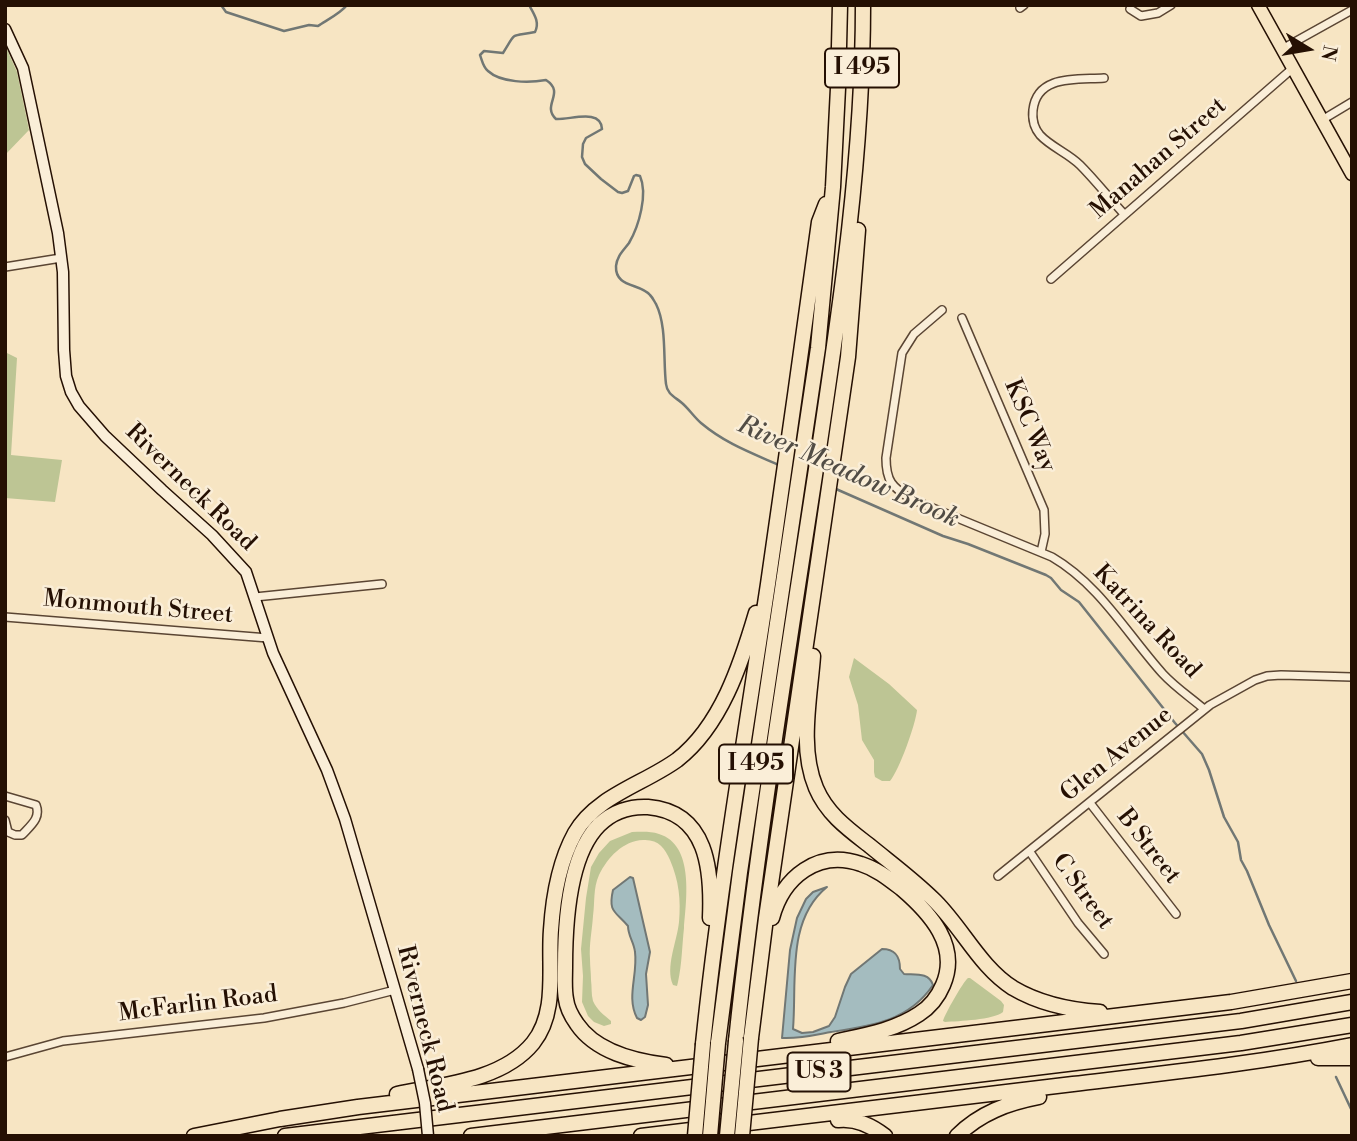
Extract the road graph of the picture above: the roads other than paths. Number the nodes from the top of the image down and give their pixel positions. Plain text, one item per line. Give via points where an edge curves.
1 (840, 5) edge
2 (863, 5) edge
3 (1171, 5) edge
4 (1258, 5) edge
5 (1130, 9) dead end
6 (1352, 10) edge
7 (5, 29) edge
8 (1282, 49) junction
9 (1293, 68) junction
10 (1104, 78) dead end
11 (1352, 102) edge
12 (1322, 120) junction
13 (858, 131) junction
14 (1352, 174) edge
15 (832, 187) junction
16 (1124, 214) junction
17 (61, 258) junction
18 (5, 267) edge
19 (1051, 279) dead end
20 (942, 310) dead end
21 (962, 318) dead end
22 (821, 545) junction
23 (1041, 552) junction
24 (768, 582) junction
25 (382, 584) dead end
26 (256, 597) junction
27 (5, 617) edge
28 (268, 638) junction
29 (1352, 677) edge
30 (1204, 709) junction
31 (5, 796) edge
32 (1090, 803) junction
33 (5, 820) edge
34 (1030, 852) junction
35 (998, 876) dead end
36 (1176, 914) dead end
37 (1104, 954) dead end
38 (1352, 981) edge
39 (395, 990) junction
40 (757, 991) junction
41 (1352, 1002) edge
42 (1151, 1012) junction
43 (1352, 1025) edge
44 (703, 1044) junction
45 (1352, 1045) edge
46 (5, 1057) edge
47 (1352, 1058) edge
48 (758, 1059) junction
49 (1264, 1060) junction
50 (692, 1067) junction
51 (1133, 1077) junction
52 (809, 1117) junction
53 (280, 1119) junction
54 (690, 1133) edge
55 (194, 1136) edge
56 (285, 1136) edge
57 (428, 1136) edge
58 (471, 1136) edge
59 (641, 1136) edge
60 (663, 1136) edge
61 (710, 1136) edge
62 (727, 1136) edge
63 (742, 1136) edge
64 (885, 1136) edge
65 (957, 1136) edge

1 - 15 highway, I 495
2 - 13 highway, I 495
3 - 5 street via 1141,16
4 - 8 main road
6 - 8 street
7 - 17 main road, Riverneck Road via 23,68
8 - 9 main road
9 - 12 main road
9 - 16 street, Manahan Street
10 - 16 street via 1052,82 1042,88 1034,103 1034,125 1040,135 1082,166
11 - 12 street
12 - 14 main road
13 - 22 highway via 854,290
13 - 62 highway, I 495, bridge via 849,237 756,880
15 - 24 highway via 820,222
15 - 61 highway, I 495, bridge via 819,334 738,886
16 - 19 street, Manahan Street
17 - 18 street
17 - 26 main road, Riverneck Road via 66,376 79,406 212,535 246,572
20 - 23 street, Katrina Road via 914,334 902,353 886,458 888,478 911,499
21 - 23 street, KSC Way via 1044,510
22 - 40 highway
22 - 42 highway via 807,743 812,778 827,808 936,901 985,963 1014,988 1072,1009
23 - 30 street, Katrina Road via 1080,577 1162,673
24 - 44 highway
24 - 53 highway via 735,674 705,730 677,759 596,808 574,834 553,906 548,1011 532,1044 505,1065 475,1077
25 - 26 street
26 - 28 main road, Riverneck Road
27 - 28 street, Monmouth Street
28 - 39 main road, Riverneck Road via 345,819
29 - 30 street, Glen Avenue via 1267,676
30 - 32 street, Glen Avenue
31 - 33 street via 36,805 39,811 22,835 8,832
32 - 34 street, Glen Avenue
32 - 36 street, B Street
34 - 35 street, Glen Avenue
34 - 37 street, C Street via 1077,923
38 - 42 highway
39 - 46 street, McFarlin Road via 264,1018 63,1041
39 - 57 main road, Riverneck Road, bridge via 418,1069
40 - 48 highway via 780,896 796,876 822,862 850,861 880,873 928,914 946,945 944,981 919,1014 880,1032
40 - 63 highway, bridge
41 - 56 highway, US 3 via 1241,1021
42 - 48 highway
43 - 58 highway, US 3 via 1227,1045
44 - 50 highway via 711,897 705,852 692,829 673,814 651,807 627,808 590,835 579,861 566,923 567,1004 582,1030 611,1051
44 - 54 highway, bridge
45 - 49 highway
47 - 49 highway
48 - 50 highway
49 - 51 highway
50 - 53 highway
51 - 52 highway
51 - 65 highway via 1004,1105
52 - 54 highway
52 - 64 highway via 855,1120
53 - 55 highway
54 - 59 highway
54 - 60 highway

